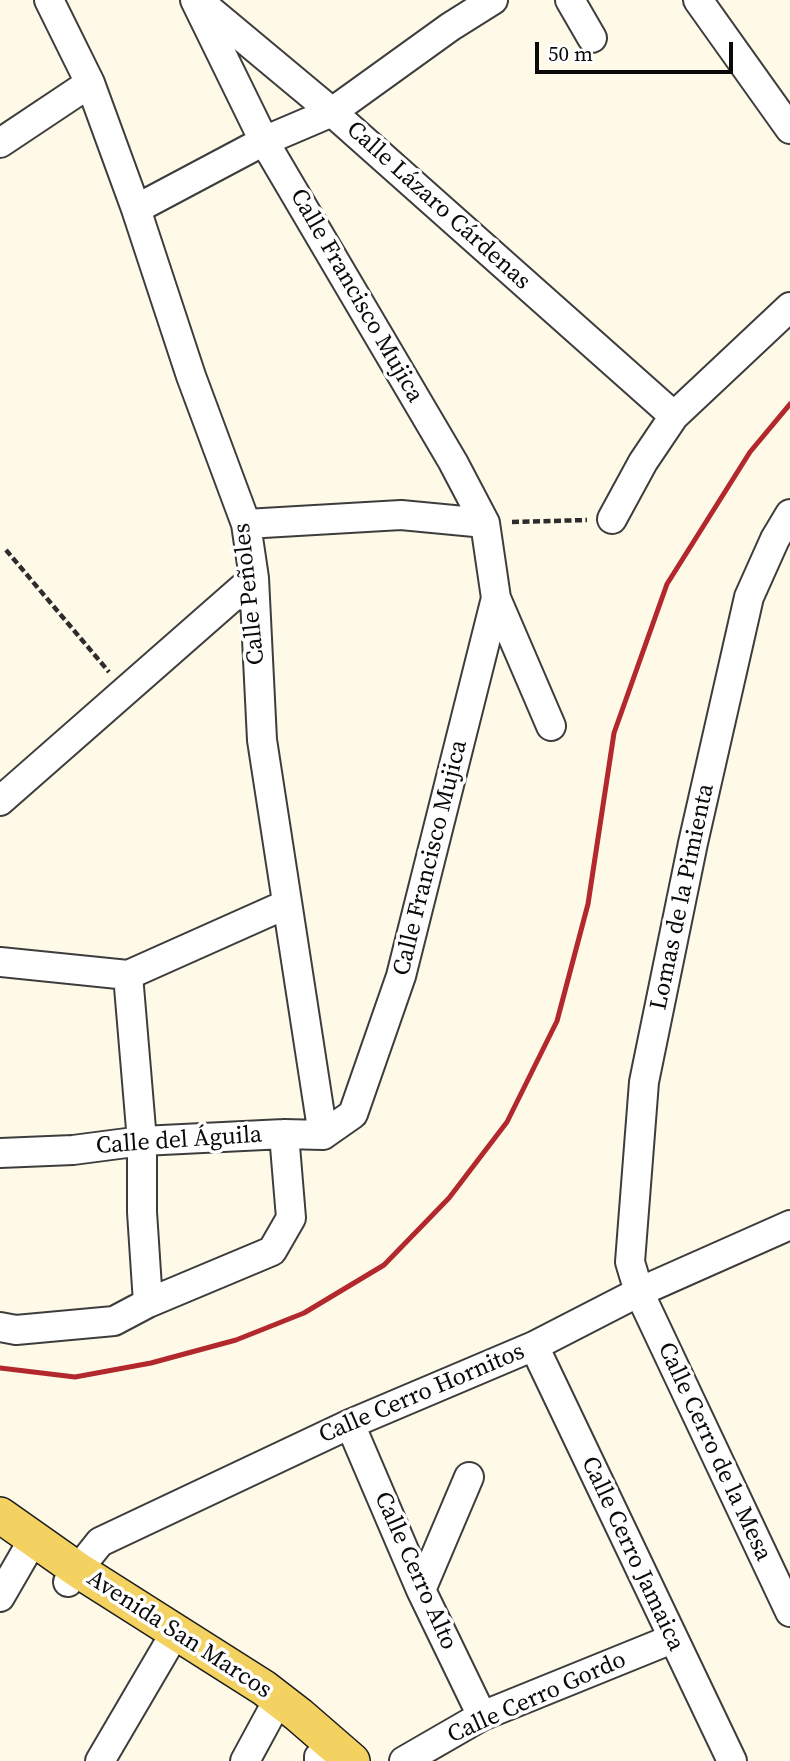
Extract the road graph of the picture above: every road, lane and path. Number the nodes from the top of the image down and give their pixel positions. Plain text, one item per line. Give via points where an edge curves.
1 (49, 0) edge
2 (196, 0) edge
3 (493, 0) edge
4 (570, 0) edge
5 (698, 0) edge
6 (592, 38) dead end
7 (90, 83) junction
8 (332, 112) junction
9 (790, 129) edge
10 (264, 141) junction
11 (0, 143) edge
12 (136, 209) junction
13 (790, 307) edge
14 (674, 416) junction
15 (789, 516) edge
16 (612, 519) joint
17 (485, 523) junction
18 (246, 524) junction
19 (6, 550) dead end
20 (254, 578) junction
21 (496, 598) junction
22 (125, 690) junction
23 (551, 726) dead end
24 (0, 801) edge
25 (287, 904) junction
26 (0, 962) edge
27 (128, 975) junction
28 (284, 1134) junction
29 (323, 1135) junction
30 (142, 1141) junction
31 (0, 1153) edge
32 (790, 1225) edge
33 (639, 1292) junction
34 (148, 1303) junction
35 (0, 1327) edge
36 (534, 1346) junction
37 (350, 1424) junction
38 (469, 1478) dead end
39 (0, 1515) edge
40 (13, 1542) edge
41 (73, 1576) junction
42 (421, 1590) junction
43 (0, 1597) edge
44 (790, 1612) edge
45 (672, 1639) junction
46 (168, 1645) junction
47 (271, 1713) junction
48 (482, 1716) junction
49 (328, 1760) edge
50 (100, 1761) edge
51 (244, 1761) edge
52 (404, 1761) edge
53 (732, 1761) edge

1 - 7 street, Calle Peñoles
2 - 8 street, Calle Lázaro Cárdenas
2 - 10 street, Calle Francisco Mujica
3 - 8 street
4 - 6 street
5 - 9 street
7 - 11 street
7 - 12 street, Calle Peñoles
8 - 10 street
8 - 14 street, Calle Lázaro Cárdenas
10 - 12 street
10 - 17 street, Calle Francisco Mujica
12 - 18 street, Calle Peñoles
13 - 14 street
14 - 16 street
15 - 33 street, Lomas de la Pimienta via 750,597 644,1082 630,1262
16 - 17 path
17 - 18 street via 401,515
17 - 21 street, Calle Francisco Mujica
18 - 20 street, Calle Peñoles
19 - 22 path
20 - 22 street
20 - 25 street, Calle Peñoles via 262,740
21 - 23 street, Calle Francisco Mujica
21 - 29 street, Calle Francisco Mujica via 401,976 353,1114
22 - 24 street
25 - 27 street
25 - 29 street, Calle Peñoles
26 - 27 street
27 - 30 street
28 - 29 street, Calle del Águila
28 - 30 street, Calle del Águila
28 - 34 street via 291,1218 272,1251
30 - 31 street, Calle del Águila
30 - 34 street
32 - 33 street, Calle Cerro Hornitos
33 - 36 street, Calle Cerro Hornitos
33 - 44 street, Calle Cerro de la Mesa
34 - 35 street via 114,1321 16,1330
36 - 37 street, Calle Cerro Hornitos
36 - 45 street, Calle Cerro Jamaica
37 - 41 street, Calle Cerro Hornitos via 100,1542
37 - 42 street, Calle Cerro Alto
38 - 42 street
39 - 41 main road, Avenida San Marcos
40 - 41 main road, Avenida San Marcos
40 - 43 street
41 - 46 main road, Avenida San Marcos
41 - 49 main road, Avenida San Marcos via 264,1688 299,1715
42 - 48 street, Calle Cerro Alto
45 - 48 street, Calle Cerro Gordo
45 - 53 street, Calle Cerro Jamaica
46 - 47 main road, Avenida San Marcos
46 - 50 street
47 - 49 main road, Avenida San Marcos
47 - 51 street
48 - 52 street, Calle Cerro Gordo

